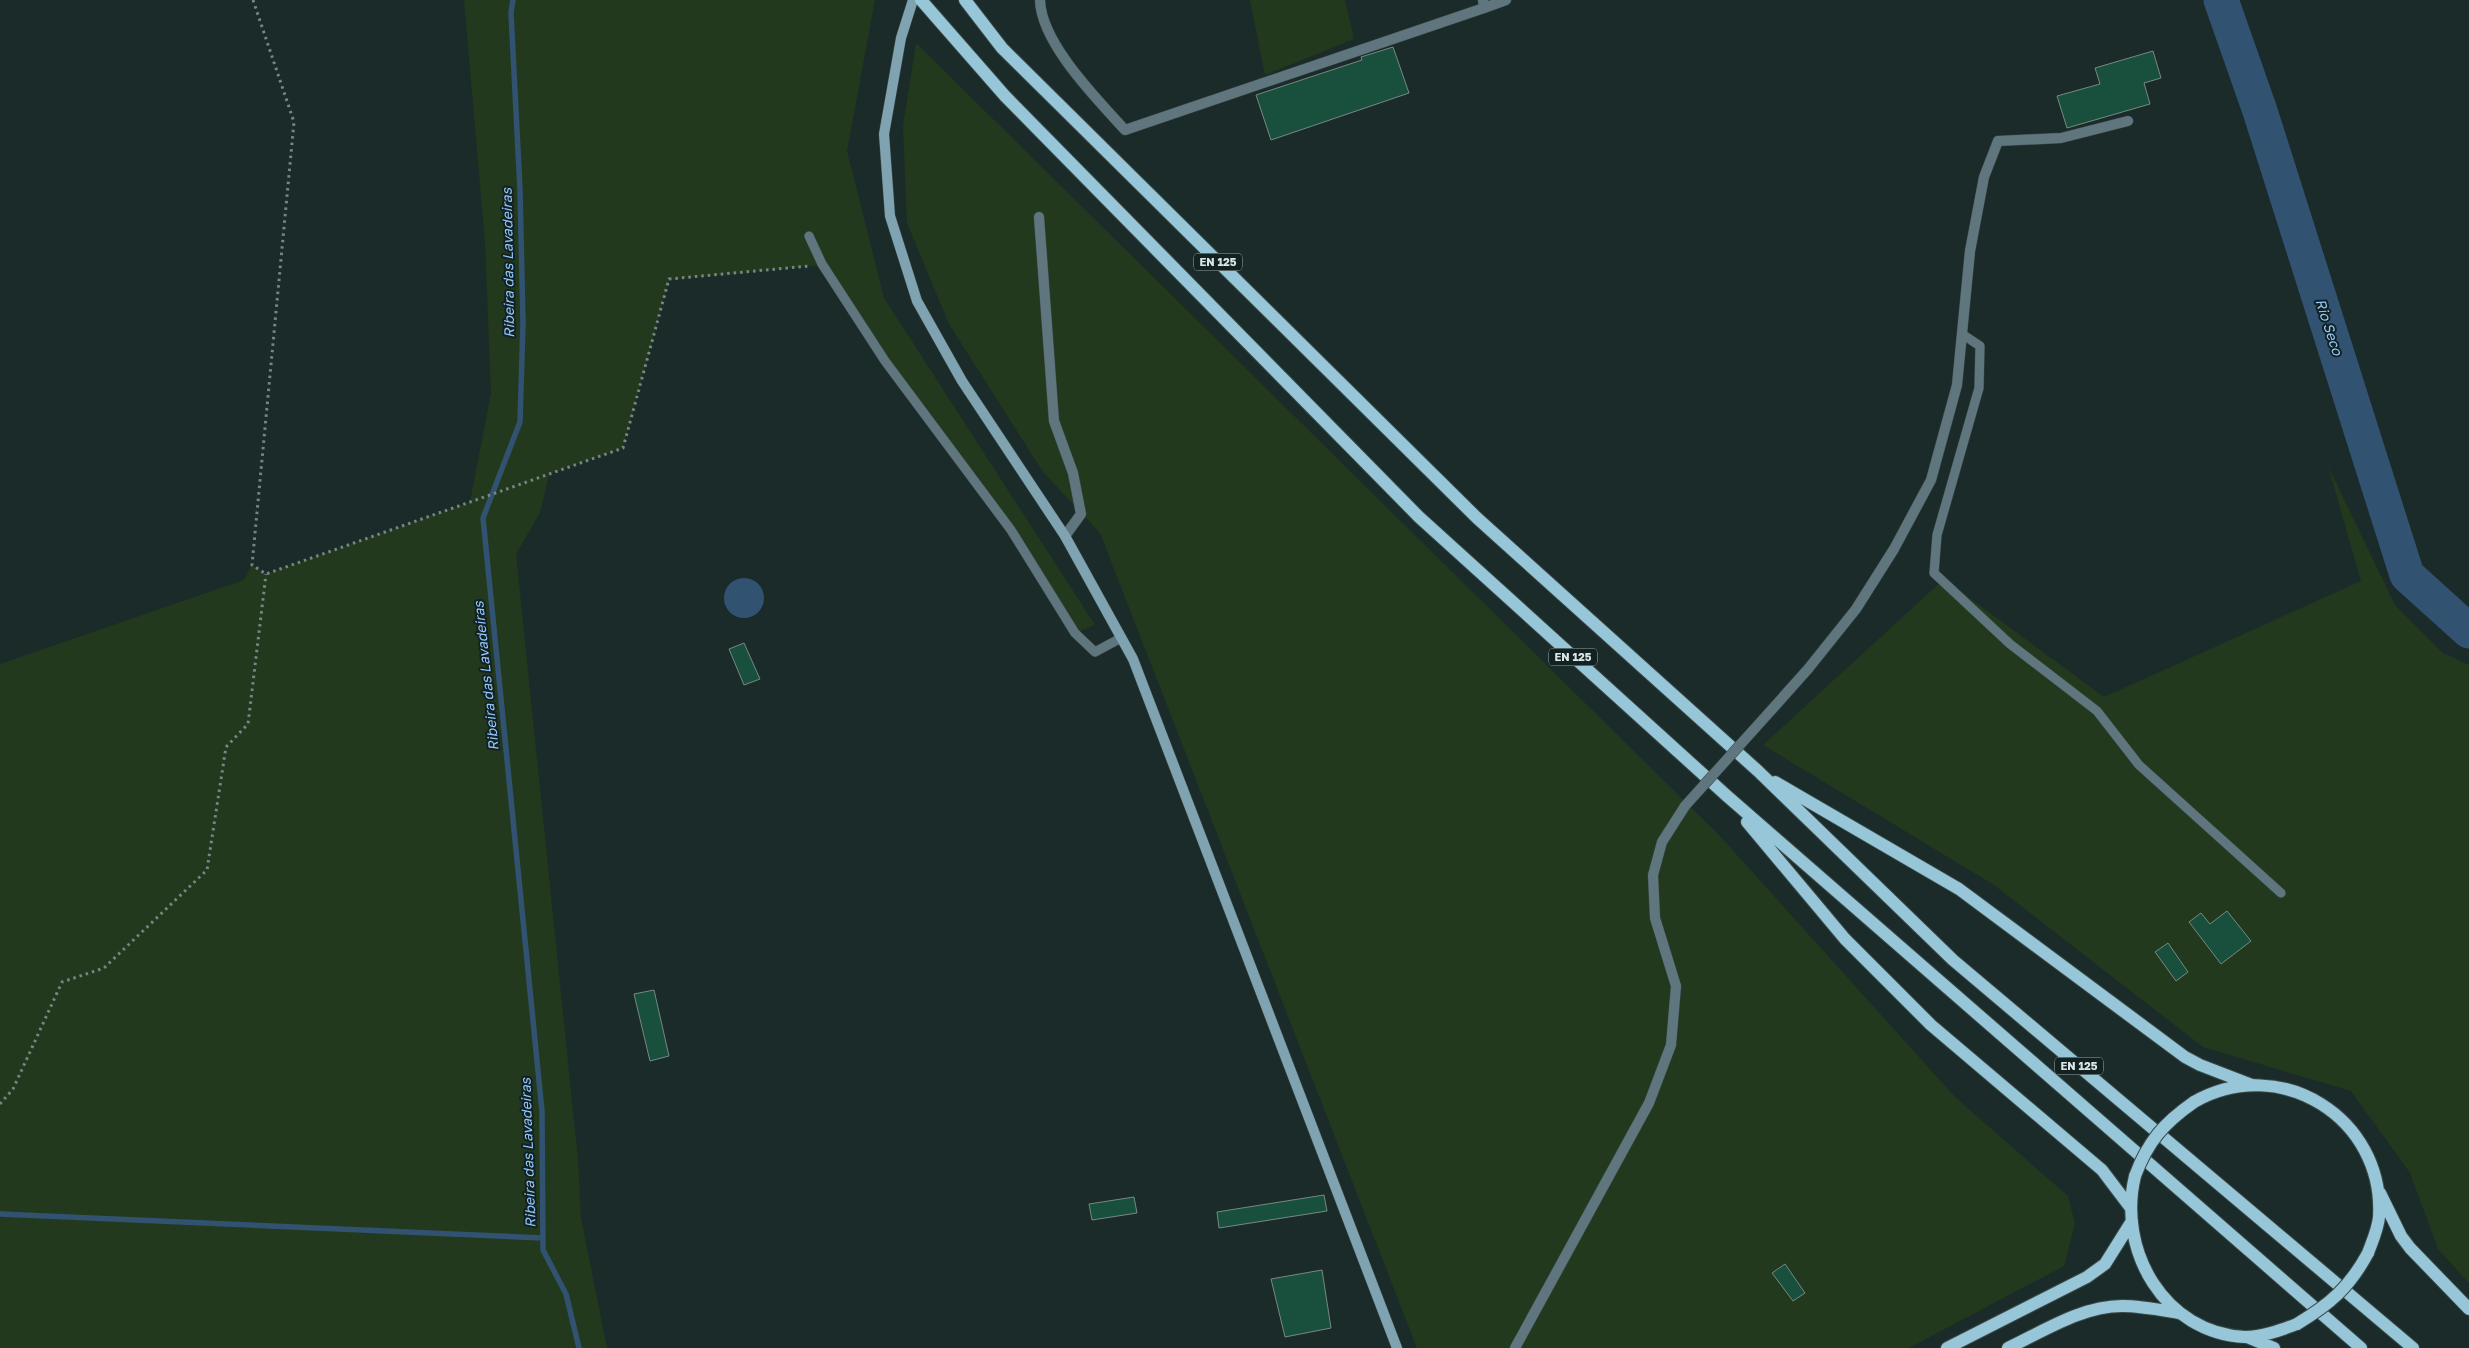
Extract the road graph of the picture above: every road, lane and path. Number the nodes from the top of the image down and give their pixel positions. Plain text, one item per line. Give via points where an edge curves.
1 (253, 0) edge
2 (913, 0) edge
3 (921, 0) edge
4 (965, 0) edge
5 (1040, 0) edge
6 (1506, 0) edge
7 (1483, 4) edge
8 (2128, 121) dead end
9 (1039, 217) dead end
10 (809, 236) dead end
11 (822, 264) junction
12 (1962, 334) junction
13 (1065, 536) junction
14 (266, 574) junction
15 (1121, 638) junction
16 (1758, 772) junction
17 (1727, 796) junction
18 (2281, 893) dead end
19 (2252, 1085) junction
20 (0, 1104) edge
21 (2378, 1188) junction
22 (2130, 1207) junction
23 (2132, 1221) junction
24 (2469, 1309) edge
25 (2179, 1313) junction
26 (2247, 1337) junction
27 (1397, 1348) edge
28 (1515, 1348) edge
29 (1947, 1348) edge
30 (2008, 1348) edge
31 (2274, 1348) edge
32 (2361, 1348) edge
33 (2413, 1348) edge

1 - 14 path via 294,122 252,565
2 - 13 street via 901,38 884,134 890,216 917,300 962,381
3 - 17 main road, EN 125 via 1005,96 1419,517
4 - 16 main road, EN 125 via 1002,48 1477,518
5 - 7 street via 1040,11 1064,61 1125,130
6 - 7 street
8 - 12 street via 2061,138 1998,141 1984,177 1970,251
9 - 13 street via 1054,420 1073,473 1081,514
10 - 11 lane
11 - 14 path via 669,280 623,448
11 - 15 lane via 884,360 1011,530 1075,633 1095,652
12 - 18 lane via 1980,346 1979,388 1937,535 1934,573 2010,644 2097,710 2139,765
12 - 28 street, bridge via 1957,385 1931,480 1894,549 1856,609 1808,669 1685,806 1662,842 1653,875 1655,918 1676,986 1671,1045 1649,1103
13 - 15 street
14 - 20 path via 248,724 226,747 207,870 104,968 62,982 13,1089
15 - 27 street via 1140,678
16 - 19 main road via 1959,889 2185,1057
16 - 33 main road, EN 125 via 1952,960
17 - 22 main road via 1852,945 1931,1025 2102,1170
17 - 32 main road, EN 125
19 - 21 main road via 2292,1090 2333,1112 2365,1150
19 - 22 main road, bridge via 2228,1087 2211,1093 2162,1127 2135,1176
21 - 24 main road via 2410,1248
21 - 26 main road, bridge via 2379,1218 2368,1253 2341,1294 2297,1324
22 - 23 main road
23 - 25 main road via 2136,1250 2144,1270
23 - 29 main road via 2105,1264 2087,1277
25 - 26 main road via 2224,1334
25 - 30 main road via 2122,1306 2097,1309 2070,1318
26 - 31 main road

